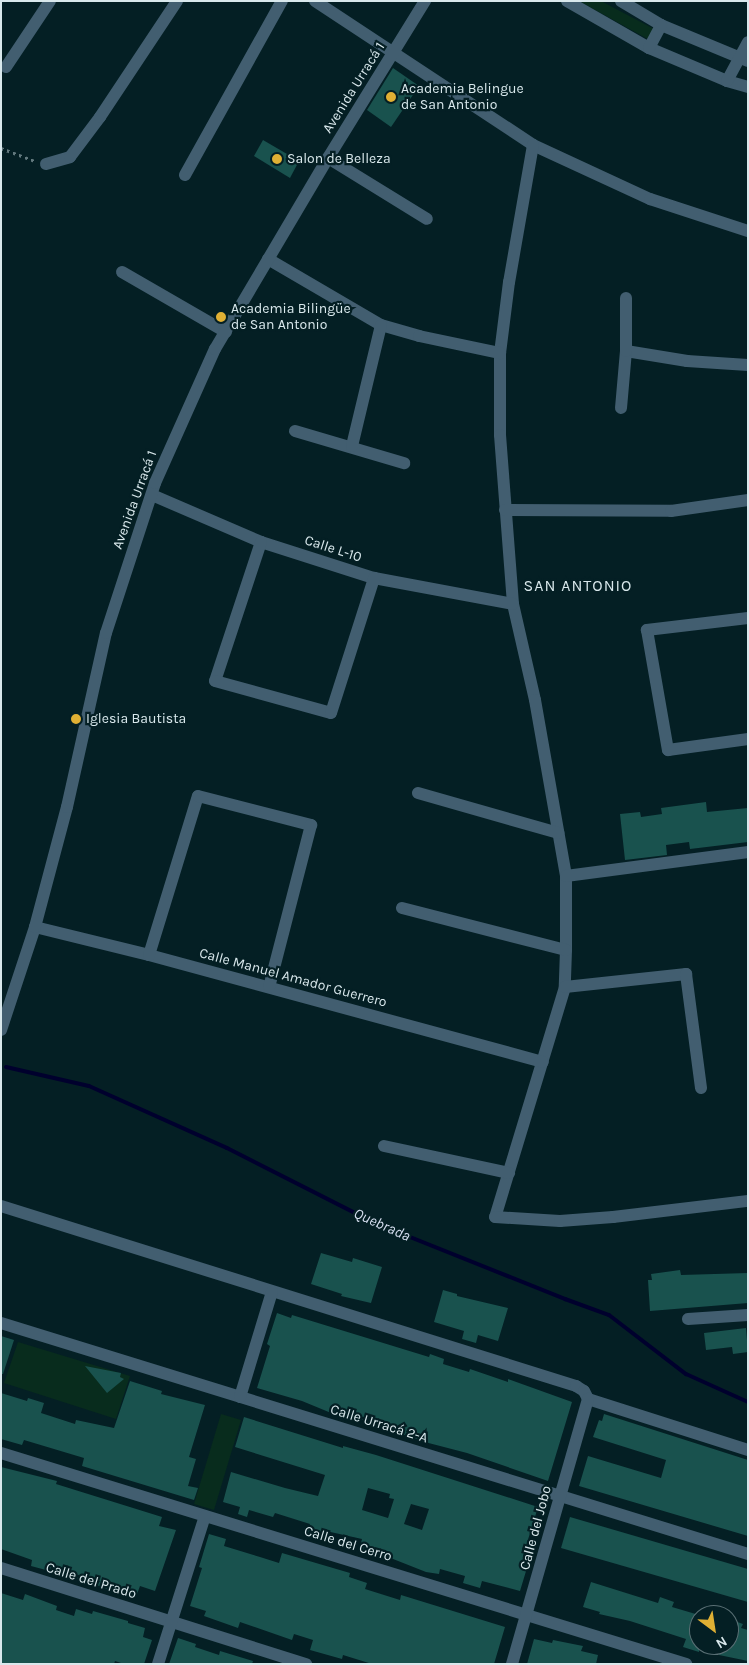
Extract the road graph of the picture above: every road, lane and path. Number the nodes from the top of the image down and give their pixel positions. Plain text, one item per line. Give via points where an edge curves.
1 (50, 1) edge
2 (178, 1) edge
3 (282, 1) edge
4 (315, 1) edge
5 (425, 1) edge
6 (567, 1) edge
7 (621, 1) edge
8 (661, 25) junction
9 (748, 42) edge
10 (650, 48) junction
11 (394, 52) junction
12 (742, 60) edge
13 (6, 67) dead end
14 (727, 81) junction
15 (748, 87) edge
16 (533, 145) junction
17 (1, 148) edge
18 (328, 158) junction
19 (46, 164) joint
20 (185, 175) dead end
21 (427, 219) dead end
22 (748, 231) edge
23 (268, 259) junction
24 (122, 272) dead end
25 (626, 298) dead end
26 (381, 325) junction
27 (226, 332) junction
28 (626, 351) junction
29 (500, 353) junction
30 (748, 365) edge
31 (621, 408) dead end
32 (295, 431) dead end
33 (352, 446) junction
34 (404, 463) dead end
35 (152, 494) junction
36 (748, 500) edge
37 (505, 510) junction
38 (261, 542) junction
39 (374, 578) junction
40 (513, 604) junction
41 (748, 618) edge
42 (748, 739) edge
43 (418, 792) dead end
44 (558, 834) junction
45 (748, 852) edge
46 (566, 876) junction
47 (402, 908) dead end
48 (35, 927) junction
49 (566, 950) junction
50 (150, 955) junction
51 (269, 987) junction
52 (565, 987) junction
53 (1, 1030) edge
54 (543, 1062) junction
55 (701, 1088) dead end
56 (384, 1146) dead end
57 (509, 1173) junction
58 (748, 1200) edge
59 (1, 1206) edge
60 (272, 1292) junction
61 (748, 1315) edge
62 (688, 1319) dead end
63 (1, 1323) edge
64 (240, 1398) junction
65 (588, 1399) junction
66 (748, 1450) edge
67 (1, 1453) edge
68 (560, 1495) junction
69 (204, 1516) junction
70 (748, 1554) edge
71 (1, 1568) edge
72 (528, 1616) junction
73 (171, 1622) junction
74 (158, 1664) edge
75 (306, 1664) edge
76 (512, 1664) edge
77 (686, 1664) edge

1 - 13 street
2 - 19 street via 70,157
3 - 20 street
4 - 11 street
5 - 11 street, Avenida Urracá 1
6 - 10 street
7 - 8 street
8 - 10 street
8 - 12 street
9 - 12 street
10 - 14 street
11 - 16 street
11 - 18 street, Avenida Urracá 1
12 - 14 street
14 - 15 street
16 - 22 street via 650,199
16 - 29 street
17 - 19 path
18 - 21 street
18 - 23 street, Avenida Urracá 1
23 - 26 street
23 - 27 street, Avenida Urracá 1
24 - 27 street
25 - 28 street
26 - 29 street
26 - 33 street
27 - 35 street, Avenida Urracá 1
28 - 30 street via 687,361
28 - 31 street
29 - 37 street via 500,436
32 - 33 street
33 - 34 street
35 - 38 street, Calle L-10
35 - 48 street, Avenida Urracá 1 via 106,633 67,807
36 - 37 street via 672,511
37 - 40 street
38 - 39 street, Calle L-10
38 - 39 street via 215,681 332,714
39 - 40 street, Calle L-10
40 - 44 street via 535,700
41 - 42 street via 647,630 668,750
43 - 44 street
44 - 46 street
45 - 46 street
46 - 49 street
47 - 49 street
48 - 50 street, Calle Manuel Amador Guerrero
48 - 53 street, Avenida Urracá 1
49 - 52 street
50 - 51 street, Calle Manuel Amador Guerrero
50 - 51 street via 198,796 311,825
51 - 54 street, Calle Manuel Amador Guerrero
52 - 54 street
52 - 55 street via 686,974
54 - 57 street
56 - 57 street
57 - 58 street via 495,1218 560,1221 614,1218
59 - 60 street
60 - 64 street
60 - 65 street via 576,1386
61 - 62 street
63 - 64 street, Calle Urracá 2-A
64 - 68 street, Calle Urracá 2-A
65 - 66 street
65 - 68 street, Calle del Jobo
67 - 69 street, Calle del Cerro
68 - 70 street, Calle Urracá 2-A
68 - 72 street, Calle del Jobo
69 - 72 street, Calle del Cerro
69 - 73 street
71 - 73 street, Calle del Prado
72 - 76 street, Calle del Jobo
72 - 77 street, Calle del Cerro
73 - 74 street
73 - 75 street, Calle del Prado

